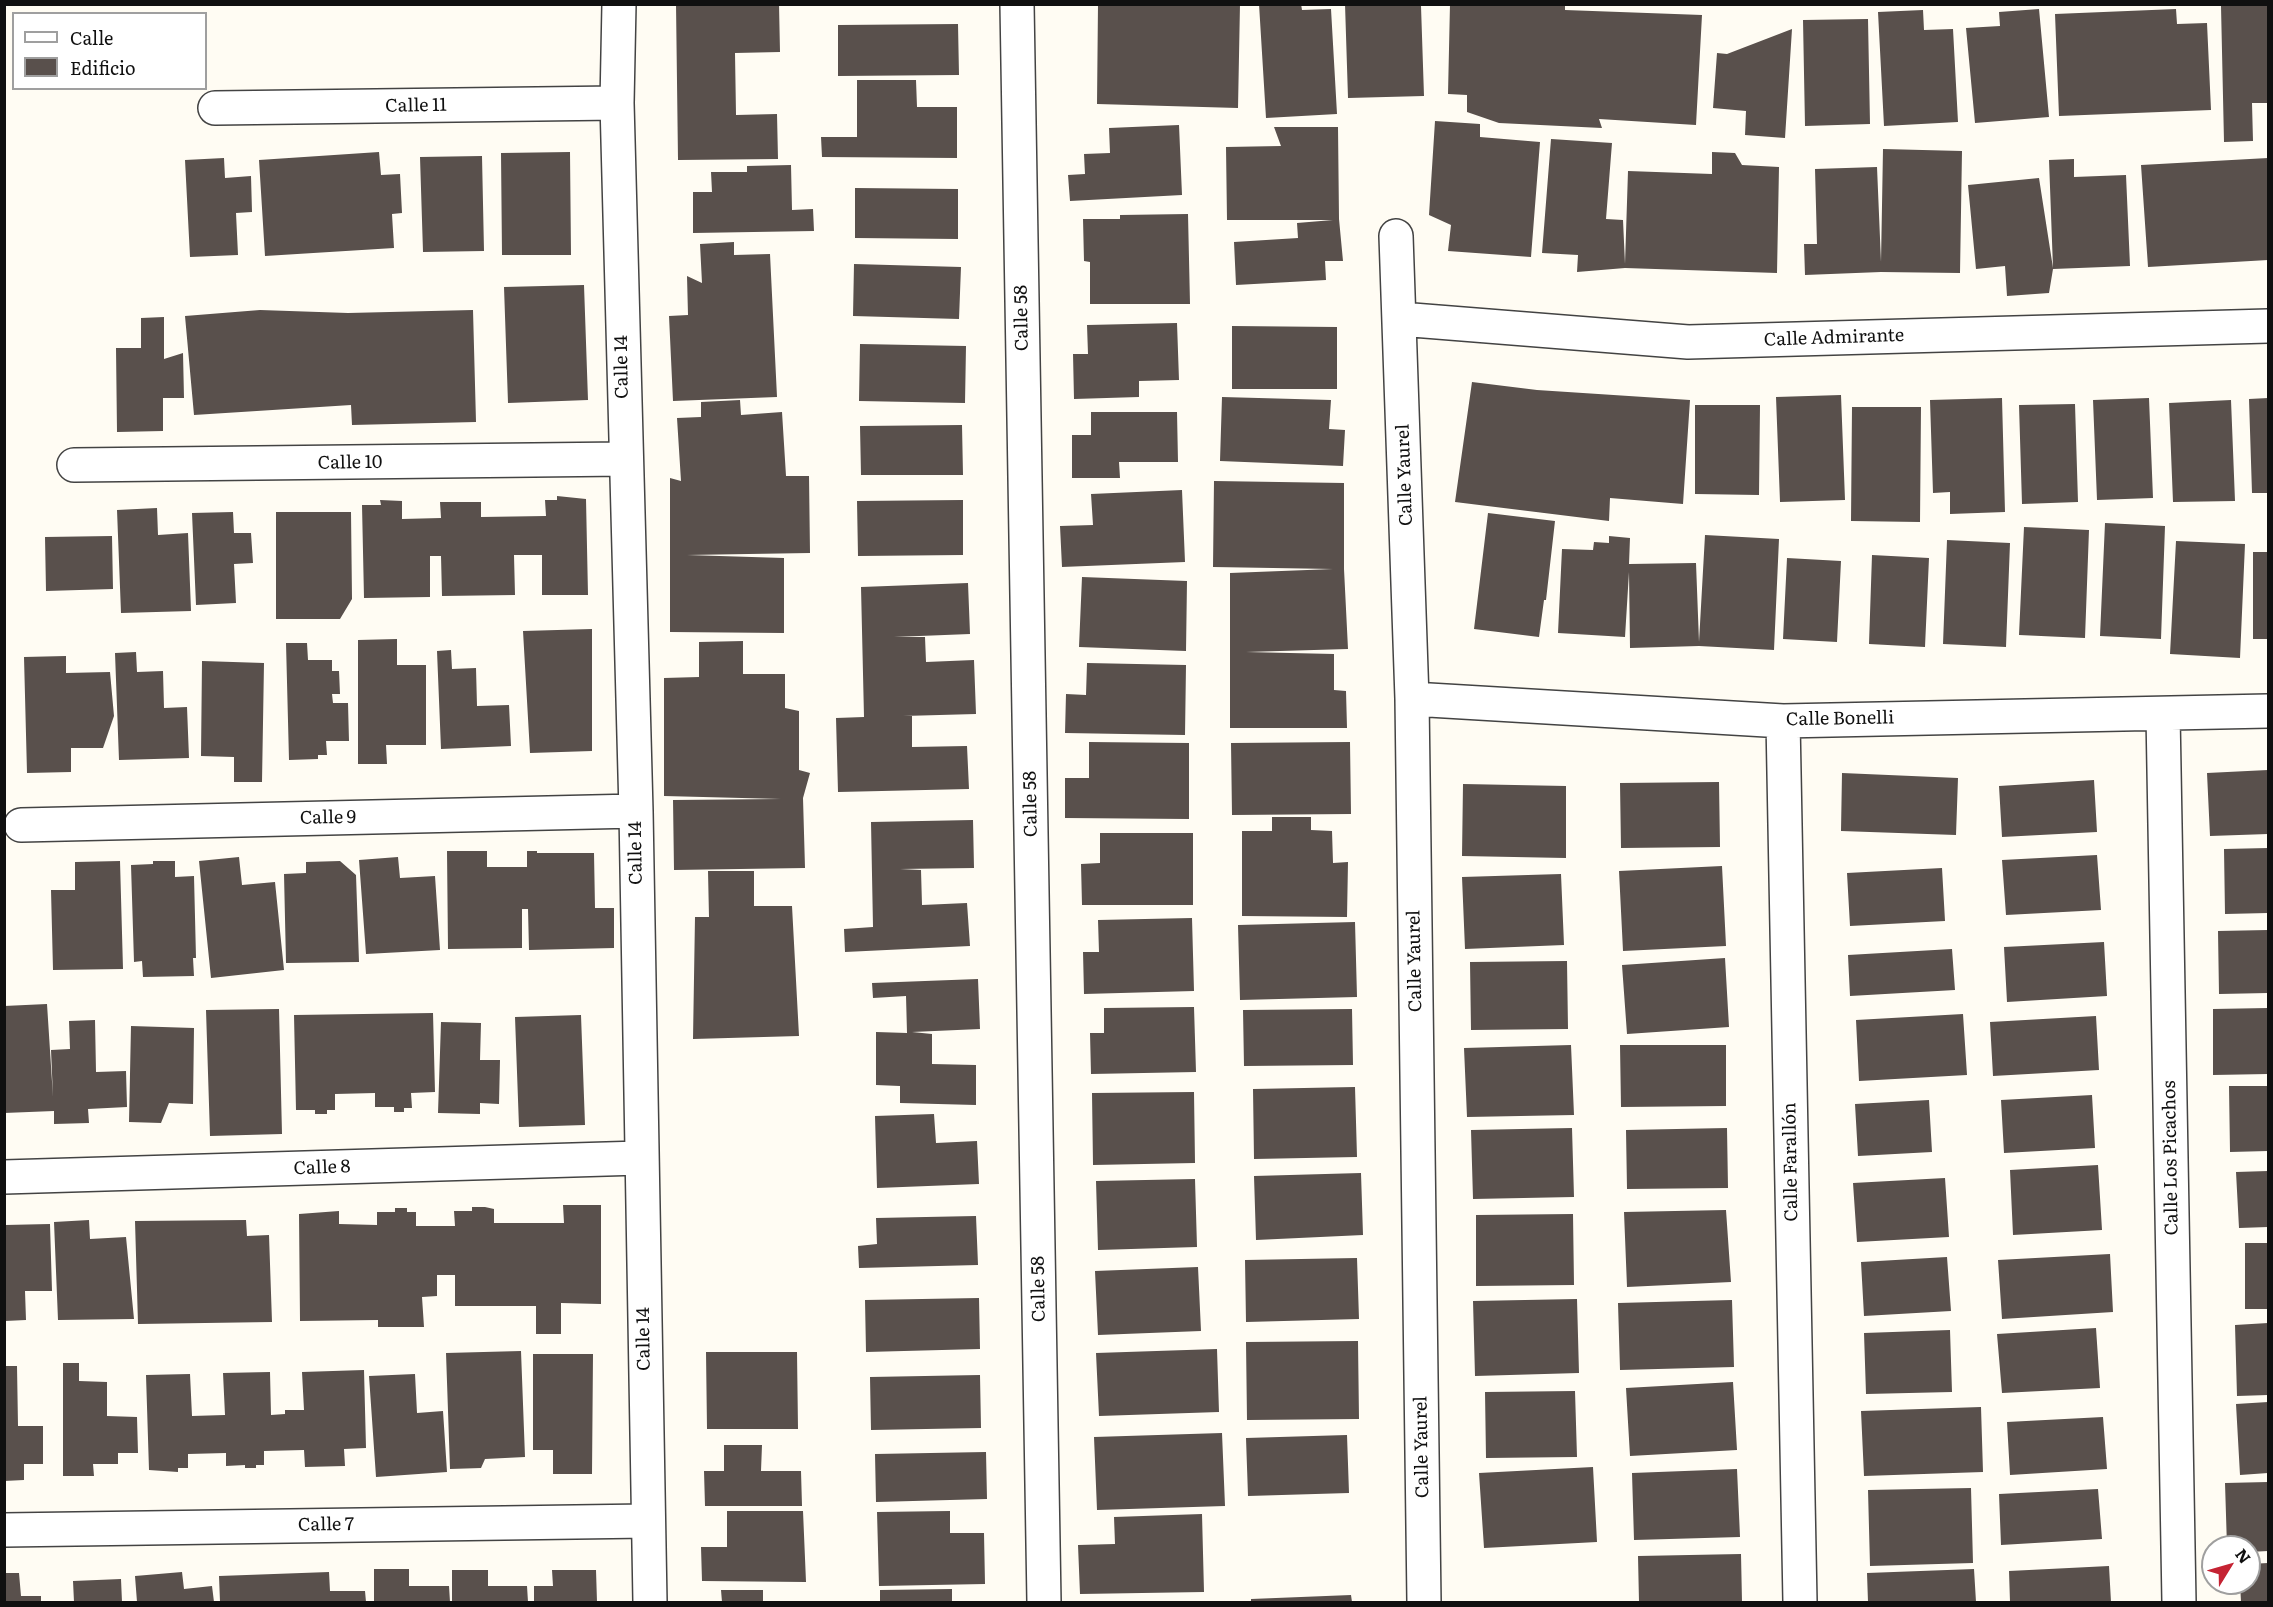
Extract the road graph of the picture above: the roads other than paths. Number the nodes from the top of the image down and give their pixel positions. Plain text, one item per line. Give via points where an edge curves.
1 (619, 4) edge
2 (1017, 4) edge
3 (617, 103) junction
4 (215, 108) dead end
5 (1396, 236) dead end
6 (1400, 319) junction
7 (2268, 326) edge
8 (625, 459) junction
9 (74, 465) dead end
10 (1412, 699) junction
11 (2268, 711) edge
12 (2163, 714) junction
13 (1783, 721) junction
14 (636, 811) junction
15 (21, 825) dead end
16 (640, 1158) junction
17 (4, 1177) edge
18 (647, 1521) junction
19 (4, 1530) edge
20 (650, 1602) edge
21 (1044, 1602) edge
22 (1424, 1602) edge
23 (1800, 1602) edge
24 (2179, 1602) edge

1 - 3 street, Calle 14
2 - 21 street, Calle 58
3 - 4 street, Calle 11
3 - 8 street, Calle 14
5 - 6 street, Calle Yaurel
6 - 7 street, Calle Admirante via 1688,342
6 - 10 street, Calle Yaurel
8 - 9 street, Calle 10
8 - 14 street, Calle 14
10 - 13 street, Calle Bonelli
10 - 22 street, Calle Yaurel
11 - 12 street, Calle Bonelli
12 - 13 street, Calle Bonelli
12 - 24 street, Calle Los Picachos
13 - 23 street, Calle Farallón
14 - 15 street, Calle 9
14 - 16 street, Calle 14
16 - 17 street, Calle 8
16 - 18 street, Calle 14
18 - 19 street, Calle 7
18 - 20 street, Calle 14

